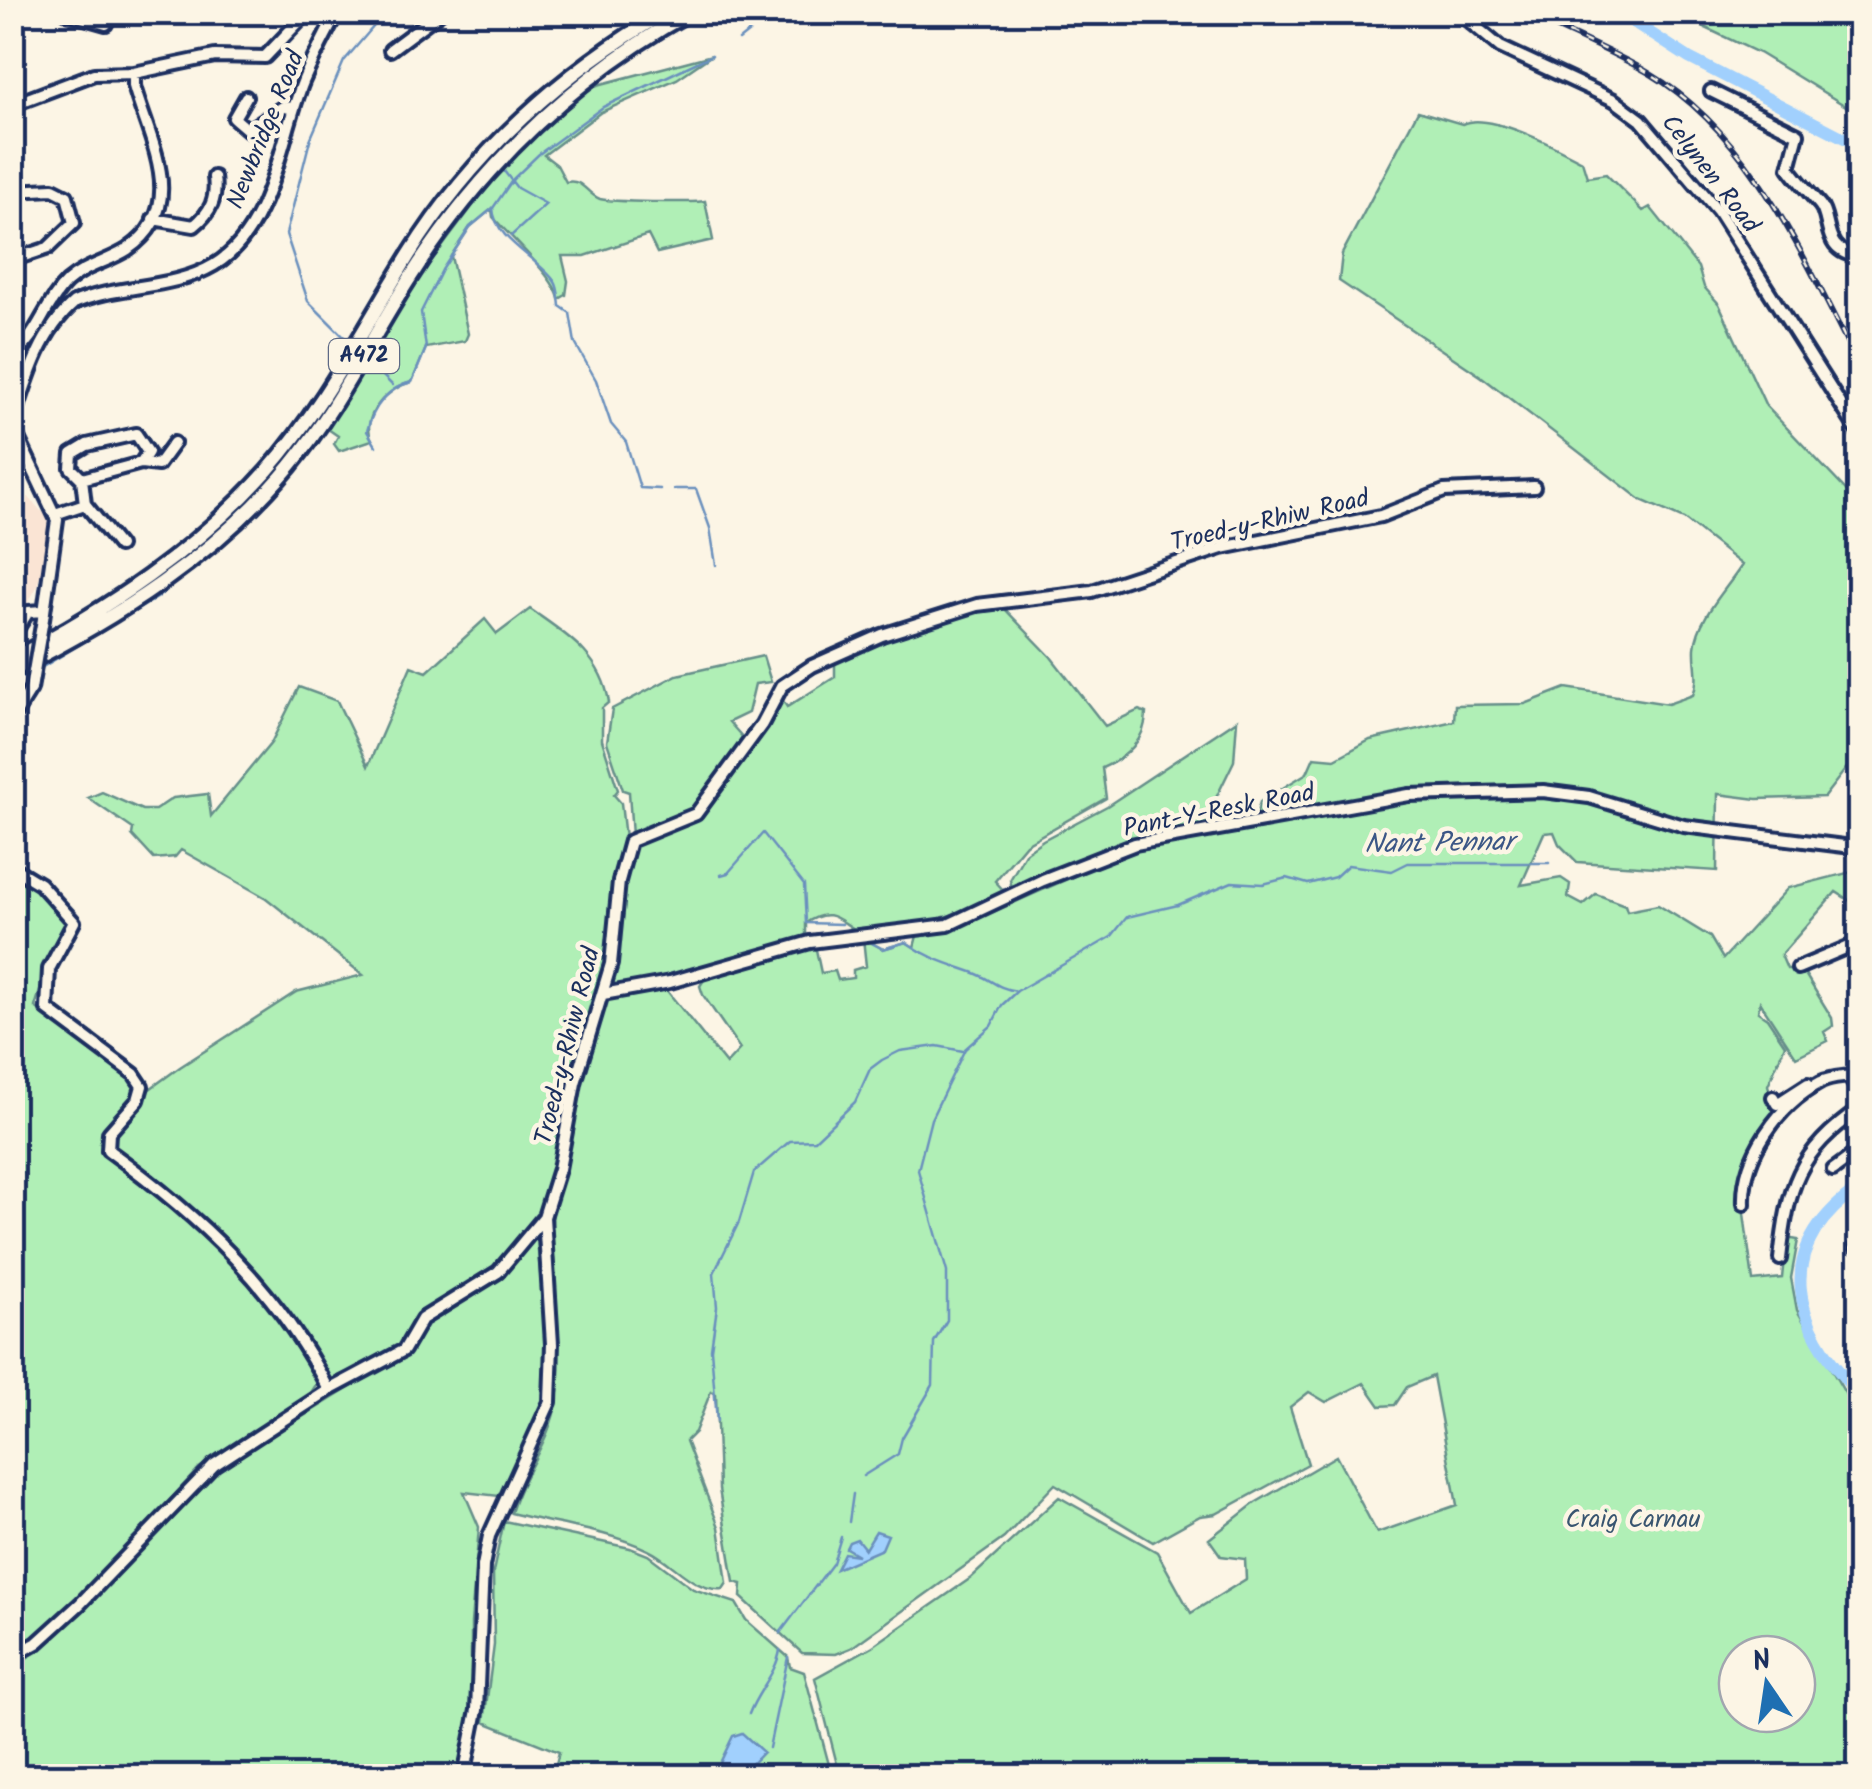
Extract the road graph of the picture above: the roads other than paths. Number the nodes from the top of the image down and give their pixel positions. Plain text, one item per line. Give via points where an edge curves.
1 (308, 12) edge
2 (337, 12) edge
3 (441, 12) edge
4 (666, 12) edge
5 (690, 12) edge
6 (1458, 12) edge
7 (75, 14) edge
8 (106, 24) dead end
9 (390, 50) dead end
10 (134, 73) junction
11 (1711, 91) dead end
12 (246, 98) dead end
13 (12, 105) edge
14 (293, 108) junction
15 (214, 177) dead end
16 (12, 190) edge
17 (153, 219) junction
18 (1860, 256) edge
19 (12, 260) edge
20 (12, 356) edge
21 (14, 376) edge
22 (27, 380) junction
23 (13, 427) edge
24 (1860, 434) edge
25 (174, 443) dead end
26 (141, 463) junction
27 (82, 479) junction
28 (1534, 487) dead end
29 (85, 504) junction
30 (55, 514) junction
31 (118, 546) dead end
32 (43, 615) junction
33 (12, 637) edge
34 (12, 659) edge
35 (12, 671) edge
36 (12, 719) edge
37 (1860, 848) edge
38 (12, 867) edge
39 (1860, 956) edge
40 (1798, 968) dead end
41 (603, 994) junction
42 (1854, 1076) edge
43 (1819, 1083) junction
44 (1860, 1092) edge
45 (1773, 1097) dead end
46 (1860, 1109) edge
47 (1860, 1150) edge
48 (1832, 1170) dead end
49 (1744, 1204) dead end
50 (544, 1217) junction
51 (1780, 1259) dead end
52 (329, 1390) junction
53 (12, 1658) edge
54 (464, 1776) edge

1 - 10 street via 265,57 215,56
2 - 14 street, Newbridge Road
3 - 9 street
4 - 34 main road, A472 via 565,80 476,165 425,231 313,410 225,515 156,574
5 - 35 main road, A472 via 587,79 481,178 292,464 254,506 161,586
6 - 24 street, Celynen Road via 1500,47 1614,100 1641,120 1728,226
7 - 8 street
10 - 13 street via 67,81
10 - 17 street via 163,180
11 - 18 street via 1723,103 1798,134 1790,168 1827,203 1825,228 1840,250
12 - 14 street via 234,118 248,130 283,107
14 - 22 street, Newbridge Road via 263,203 236,246 192,276 74,303 52,327
15 - 17 street via 208,214 194,226
16 - 19 street via 53,189 68,196 74,211 74,223 48,248
17 - 20 street via 131,247 92,264 55,293 28,343
21 - 22 street
22 - 23 street, Newbridge Road
23 - 30 street
25 - 26 street via 158,465
26 - 27 street
26 - 27 street via 148,452 136,434 88,444 72,454 71,468
27 - 29 street
28 - 41 street, Troed-y-Rhiw Road via 1444,491 1381,516 1222,548 1092,591 977,605 812,666 777,692 762,724 696,814 630,841
29 - 30 street
29 - 31 street
30 - 32 street
32 - 33 street via 28,612
32 - 36 street, bridge via 31,689
37 - 41 street, Pant-Y-Resk Road via 1684,826 1543,790 1409,795 1135,844 948,925 810,942
38 - 52 street via 40,884 74,922 49,969 47,1009 142,1086 109,1133 108,1150 222,1241 294,1329
39 - 40 street via 1848,946
41 - 50 street, Troed-y-Rhiw Road
42 - 43 street
42 - 44 street
43 - 45 street via 1777,1104
43 - 49 street via 1770,1126 1743,1177
46 - 51 street via 1794,1175
47 - 48 street
50 - 52 street via 498,1272 422,1319 404,1350
50 - 54 street, Troed-y-Rhiw Road via 550,1402 489,1536 477,1710
52 - 53 street via 214,1466 80,1604

